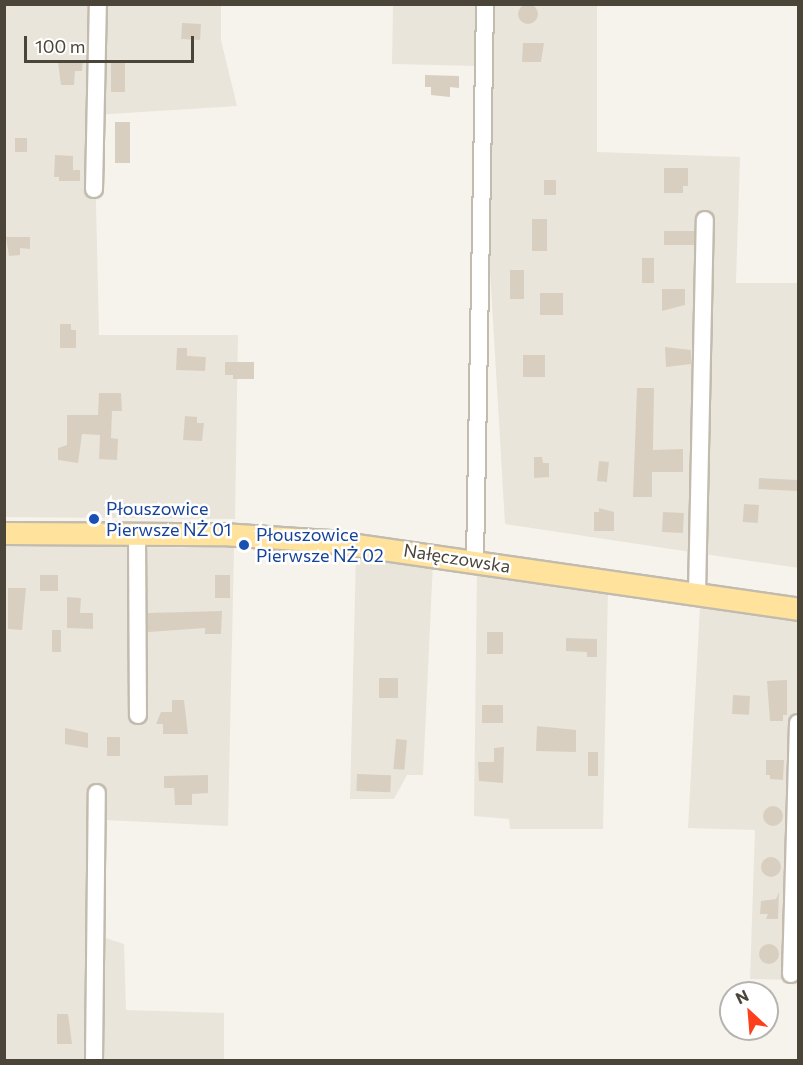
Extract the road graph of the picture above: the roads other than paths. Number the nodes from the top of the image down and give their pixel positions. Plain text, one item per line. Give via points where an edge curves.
1 (98, 4) edge
2 (485, 4) edge
3 (94, 189) dead end
4 (705, 220) dead end
5 (4, 533) edge
6 (137, 533) junction
7 (475, 561) junction
8 (697, 594) junction
9 (798, 609) edge
10 (138, 715) dead end
11 (798, 723) edge
12 (97, 793) dead end
13 (791, 974) dead end
14 (94, 1060) edge

1 - 3 street
2 - 7 street
4 - 8 street
5 - 6 main road, Nałęczowska
6 - 7 main road, Nałęczowska via 264,536
6 - 10 street
7 - 8 main road, Nałęczowska
8 - 9 main road, Nałęczowska
11 - 13 street
12 - 14 street

